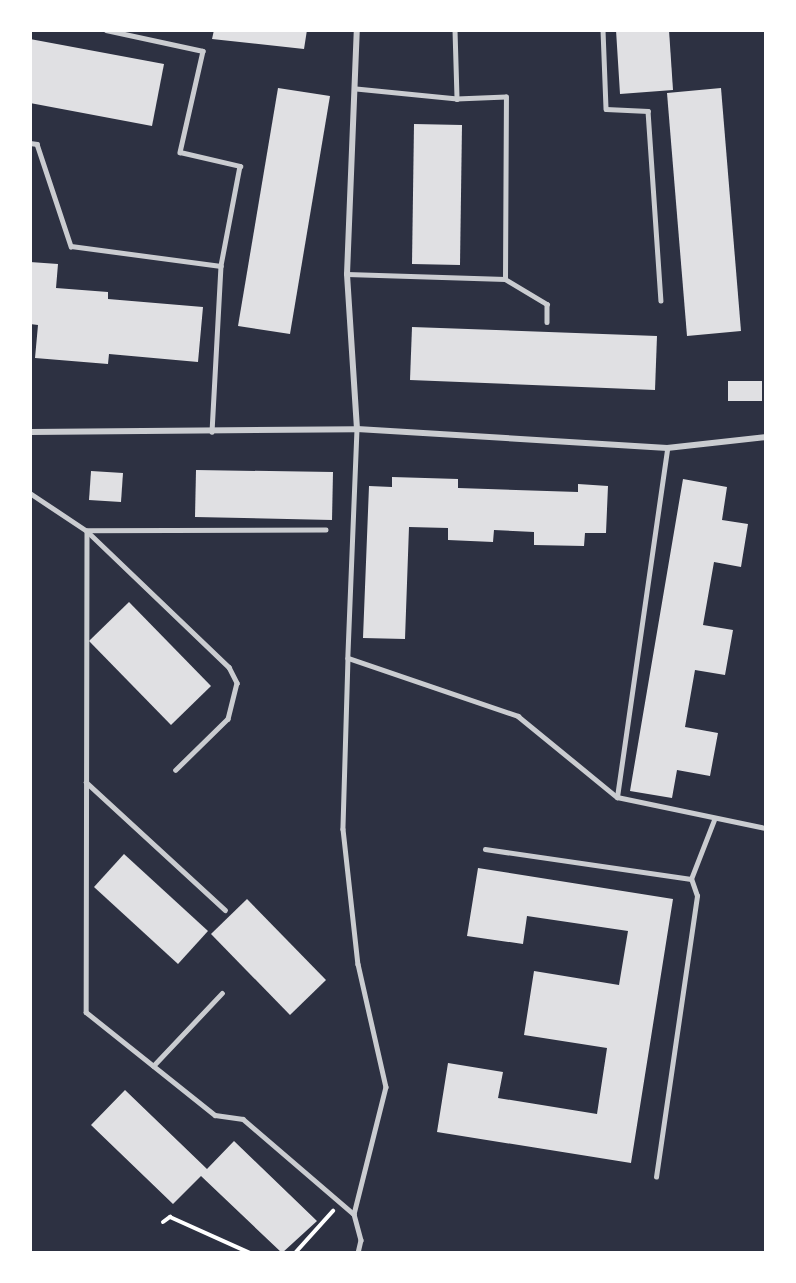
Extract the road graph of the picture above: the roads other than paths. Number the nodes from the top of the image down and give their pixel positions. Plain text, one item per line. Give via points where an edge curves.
1 (106, 30) edge
2 (357, 30) edge
3 (455, 30) edge
4 (603, 30) edge
5 (356, 89) junction
6 (457, 99) junction
7 (30, 143) edge
8 (221, 266) junction
9 (348, 274) junction
10 (505, 279) junction
11 (661, 301) dead end
12 (547, 322) dead end
13 (357, 429) junction
14 (30, 432) edge
15 (212, 432) junction
16 (766, 436) edge
17 (667, 448) junction
18 (30, 493) edge
19 (326, 530) dead end
20 (87, 531) junction
21 (348, 658) junction
22 (176, 770) dead end
23 (86, 782) junction
24 (617, 798) junction
25 (714, 820) junction
26 (766, 828) edge
27 (485, 849) dead end
28 (691, 879) junction
29 (225, 910) dead end
30 (222, 993) dead end
31 (153, 1066) junction
32 (656, 1177) dead end
33 (354, 1214) junction
34 (358, 1253) edge

1 - 8 lane via 203,51 180,152 240,166
2 - 5 street
3 - 6 lane
4 - 11 lane via 606,109 648,111
5 - 6 lane
5 - 9 street
6 - 10 lane via 506,97
7 - 8 lane via 37,144 71,246
8 - 15 lane
9 - 10 lane
9 - 13 street
10 - 12 lane via 547,304
13 - 15 street
13 - 17 street
13 - 21 lane
14 - 15 street
16 - 17 street
17 - 24 lane
18 - 20 lane
19 - 20 lane
20 - 22 lane via 211,646 237,683 228,719
20 - 23 lane
21 - 24 lane via 518,716
21 - 33 lane via 344,829 358,964 386,1087
23 - 29 lane
23 - 31 lane via 86,1012
24 - 25 lane
25 - 26 lane
25 - 28 lane
27 - 28 lane
28 - 32 lane via 697,896
30 - 31 lane
31 - 33 lane via 215,1115 243,1119
33 - 34 lane via 361,1240

